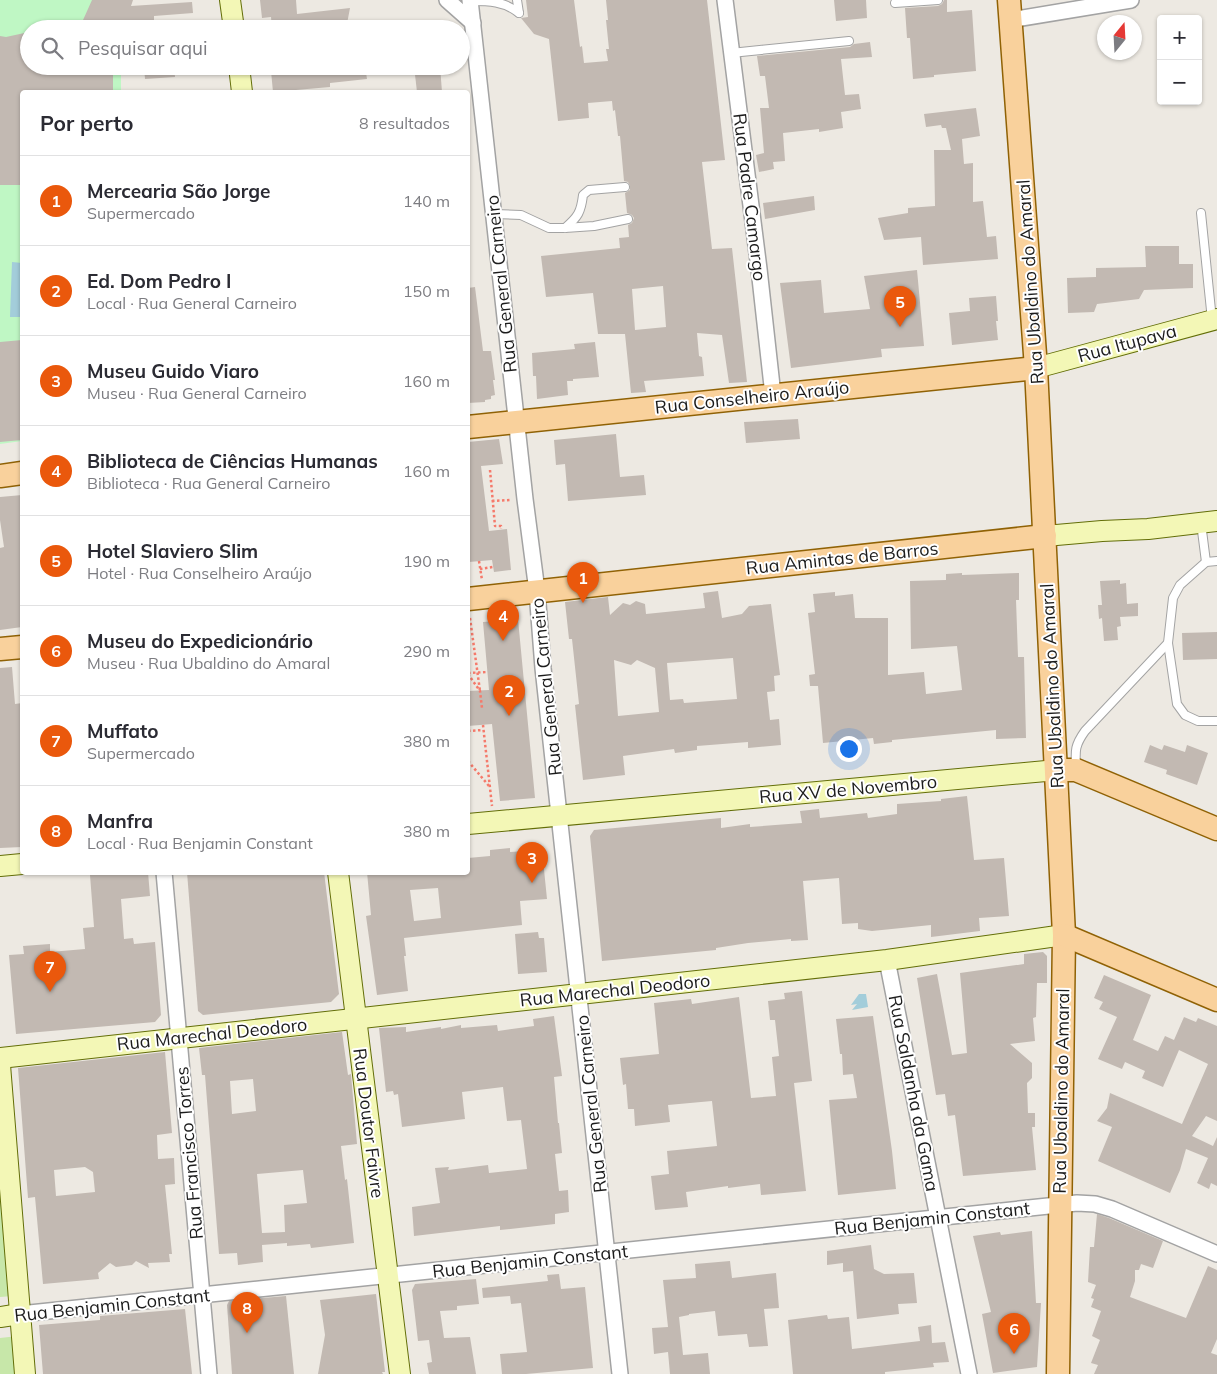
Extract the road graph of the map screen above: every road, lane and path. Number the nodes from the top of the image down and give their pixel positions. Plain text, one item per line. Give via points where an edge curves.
1 (230, 0) edge
2 (447, 0) edge
3 (470, 0) edge
4 (517, 0) edge
5 (725, 0) edge
6 (938, 0) edge
7 (1131, 0) edge
8 (895, 3) dead end
9 (1009, 10) edge
10 (233, 20) edge
11 (470, 20) edge
12 (470, 20) edge
13 (473, 23) junction
14 (849, 41) dead end
15 (731, 53) junction
16 (239, 75) edge
17 (242, 90) edge
18 (625, 187) dead end
19 (1201, 213) dead end
20 (494, 214) junction
21 (628, 219) dead end
22 (565, 228) junction
23 (1214, 320) edge
24 (1036, 368) junction
25 (773, 395) junction
26 (516, 422) junction
27 (470, 427) edge
28 (490, 470) dead end
29 (20, 473) edge
30 (0, 476) edge
31 (502, 500) dead end
32 (492, 501) junction
33 (1209, 522) edge
34 (501, 529) dead end
35 (1045, 536) junction
36 (1217, 561) edge
37 (1206, 562) junction
38 (493, 567) dead end
39 (480, 569) dead end
40 (537, 591) junction
41 (470, 599) edge
42 (470, 614) edge
43 (1168, 643) junction
44 (20, 647) edge
45 (0, 650) edge
46 (488, 672) dead end
47 (478, 673) junction
48 (470, 674) edge
49 (470, 677) edge
50 (480, 690) junction
51 (482, 708) dead end
52 (1217, 721) edge
53 (483, 725) dead end
54 (484, 730) junction
55 (470, 731) edge
56 (470, 763) edge
57 (1067, 770) junction
58 (490, 787) junction
59 (560, 816) junction
60 (494, 822) junction
61 (470, 824) edge
62 (1217, 829) edge
63 (20, 864) edge
64 (0, 866) edge
65 (164, 875) edge
66 (338, 875) edge
67 (1064, 935) junction
68 (887, 960) junction
69 (579, 994) junction
70 (1217, 1000) edge
71 (356, 1019) junction
72 (179, 1038) junction
73 (0, 1058) edge
74 (0, 1065) edge
75 (0, 1183) edge
76 (1060, 1205) junction
77 (12, 1209) junction
78 (938, 1218) junction
79 (607, 1252) junction
80 (1217, 1254) edge
81 (388, 1276) junction
82 (202, 1295) junction
83 (20, 1314) junction
84 (0, 1316) edge
85 (25, 1374) edge
86 (209, 1374) edge
87 (400, 1374) edge
88 (620, 1374) edge
89 (970, 1374) edge
90 (1058, 1374) edge

1 - 10 street
2 - 11 street
3 - 4 lane via 498,2 519,13
3 - 13 street, Rua General Carneiro
5 - 15 street, Rua Padre Camargo
6 - 8 lane
7 - 9 street
9 - 24 main road, Rua Ubaldino do Amaral
12 - 13 street
13 - 20 street, Rua General Carneiro
14 - 15 lane
15 - 25 street, Rua Padre Camargo
16 - 17 street
18 - 22 lane via 589,190 583,195 582,208 576,219
19 - 23 lane
20 - 22 lane via 521,214 549,228
20 - 26 street, Rua General Carneiro
21 - 22 lane
23 - 24 street, Rua Itupava
24 - 25 main road, Rua Conselheiro Araújo
24 - 35 main road, Rua Ubaldino do Amaral
25 - 26 main road, Rua Conselheiro Araújo
26 - 27 main road, Rua Conselheiro Araújo
26 - 40 street, Rua General Carneiro
28 - 32 path
29 - 30 main road
31 - 32 path
32 - 34 path via 495,526 501,526
33 - 35 street, Rua Amintas de Barros
33 - 37 lane
35 - 40 main road, Rua Amintas de Barros
35 - 57 main road, Rua Ubaldino do Amaral
36 - 37 lane
37 - 43 lane via 1180,585 1173,598
38 - 39 path
40 - 41 main road, Rua Amintas de Barros
40 - 59 street, Rua General Carneiro
42 - 47 path
43 - 52 lane via 1177,704 1185,715 1198,721
43 - 57 lane via 1085,731
44 - 45 main road
46 - 47 path
47 - 48 path
47 - 50 path
49 - 50 path
50 - 51 path
53 - 54 path
54 - 55 path
54 - 58 path
56 - 58 path
57 - 59 street, Rua XV de Novembro
57 - 62 main road, Rua XV de Novembro
57 - 67 main road, Rua Ubaldino do Amaral
58 - 60 path
59 - 60 street, Rua XV de Novembro
59 - 69 street, Rua General Carneiro
60 - 61 street, Rua XV de Novembro
63 - 64 street
65 - 72 street, Rua Francisco Torres
66 - 71 street, Rua Doutor Faivre
67 - 68 street, Rua Marechal Deodoro
67 - 70 main road
67 - 76 main road, Rua Ubaldino do Amaral
68 - 69 street, Rua Marechal Deodoro
68 - 78 street, Rua Saldanha da Gama
69 - 71 street, Rua Marechal Deodoro
69 - 79 street, Rua General Carneiro
71 - 72 street, Rua Marechal Deodoro
71 - 81 street, Rua Doutor Faivre
72 - 73 street, Rua Marechal Deodoro
72 - 82 street, Rua Francisco Torres
74 - 77 street
75 - 77 street
76 - 78 street, Rua Benjamin Constant
76 - 80 street, Rua Benjamin Constant via 1095,1204 1112,1209
76 - 90 main road, Rua Ubaldino do Amaral
77 - 83 street
78 - 79 street, Rua Benjamin Constant
78 - 89 street, Rua Saldanha da Gama
79 - 81 street, Rua Benjamin Constant
79 - 88 street, Rua General Carneiro
81 - 82 street, Rua Benjamin Constant
81 - 87 street, Rua Doutor Faivre
82 - 83 street, Rua Benjamin Constant
82 - 86 street, Rua Francisco Torres
83 - 84 street, Rua Benjamin Constant
83 - 85 street

